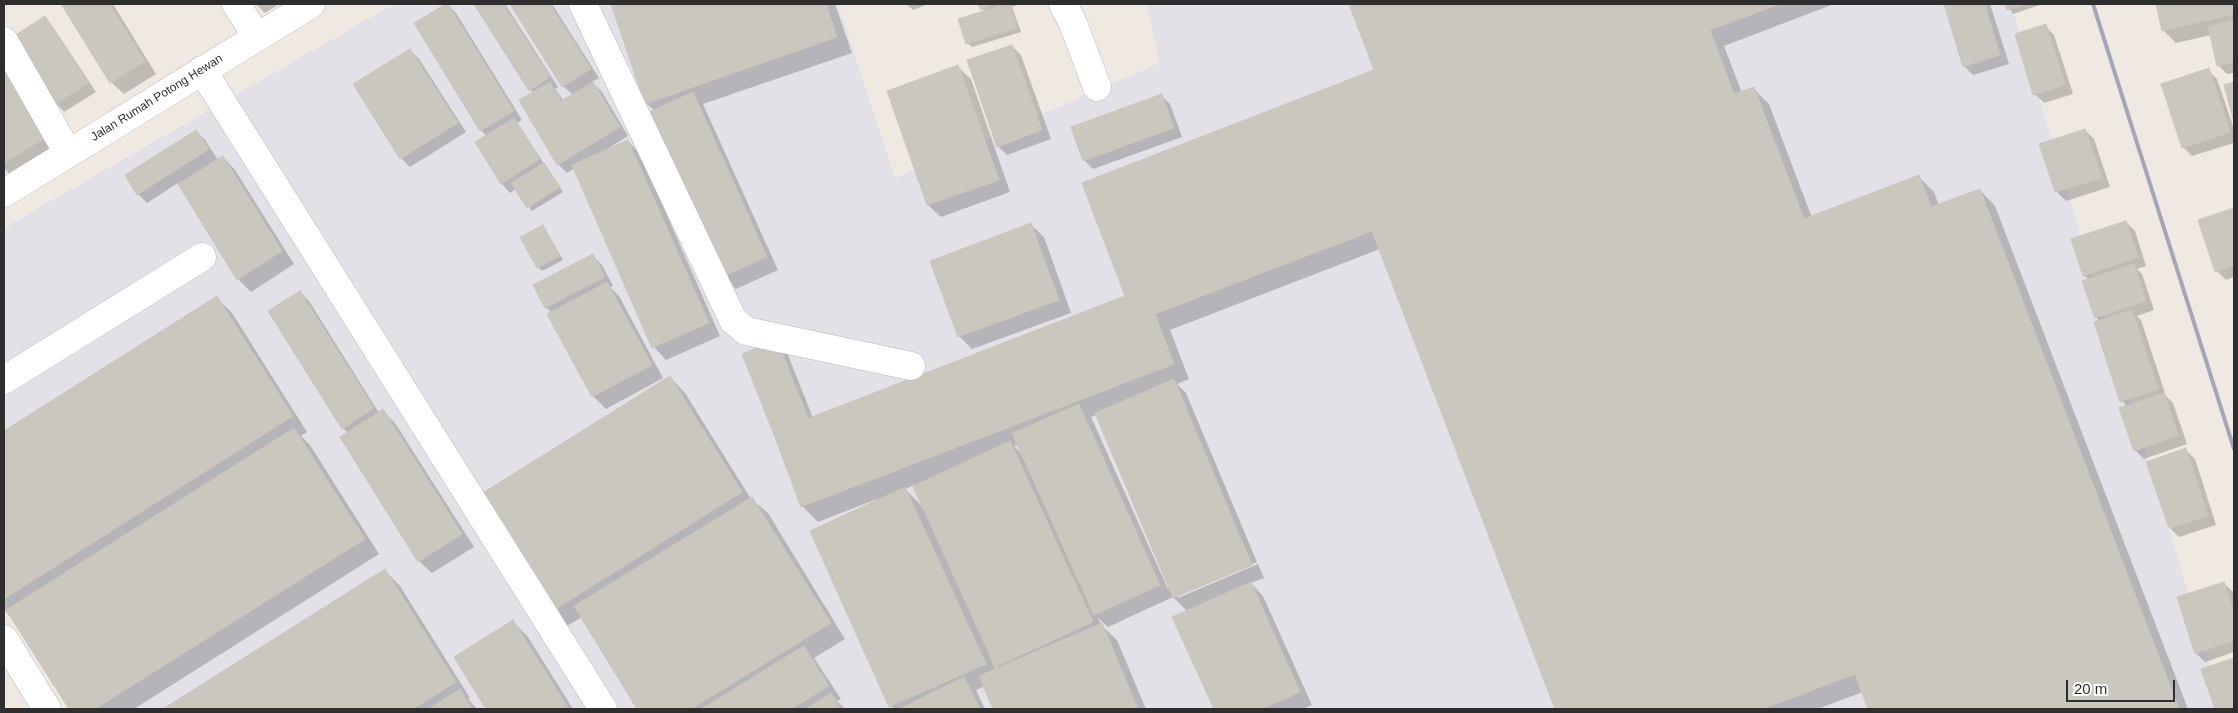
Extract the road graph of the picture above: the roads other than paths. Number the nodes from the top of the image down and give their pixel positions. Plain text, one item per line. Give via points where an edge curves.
1 (236, 4) edge
2 (311, 4) edge
3 (583, 4) edge
4 (1063, 4) edge
5 (256, 37) junction
6 (4, 41) edge
7 (202, 70) junction
8 (1097, 87) dead end
9 (68, 153) junction
10 (4, 193) edge
11 (202, 257) dead end
12 (911, 366) dead end
13 (4, 380) edge
14 (4, 639) edge
15 (47, 709) edge
16 (603, 709) edge

1 - 5 street
2 - 5 street, Jalan Rumah Potong Hewan
3 - 12 street via 733,320 746,331
4 - 8 street
5 - 7 street, Jalan Rumah Potong Hewan
6 - 9 street
7 - 9 street, Jalan Rumah Potong Hewan
7 - 16 street
9 - 10 street, Jalan Rumah Potong Hewan
11 - 13 street
14 - 15 street

